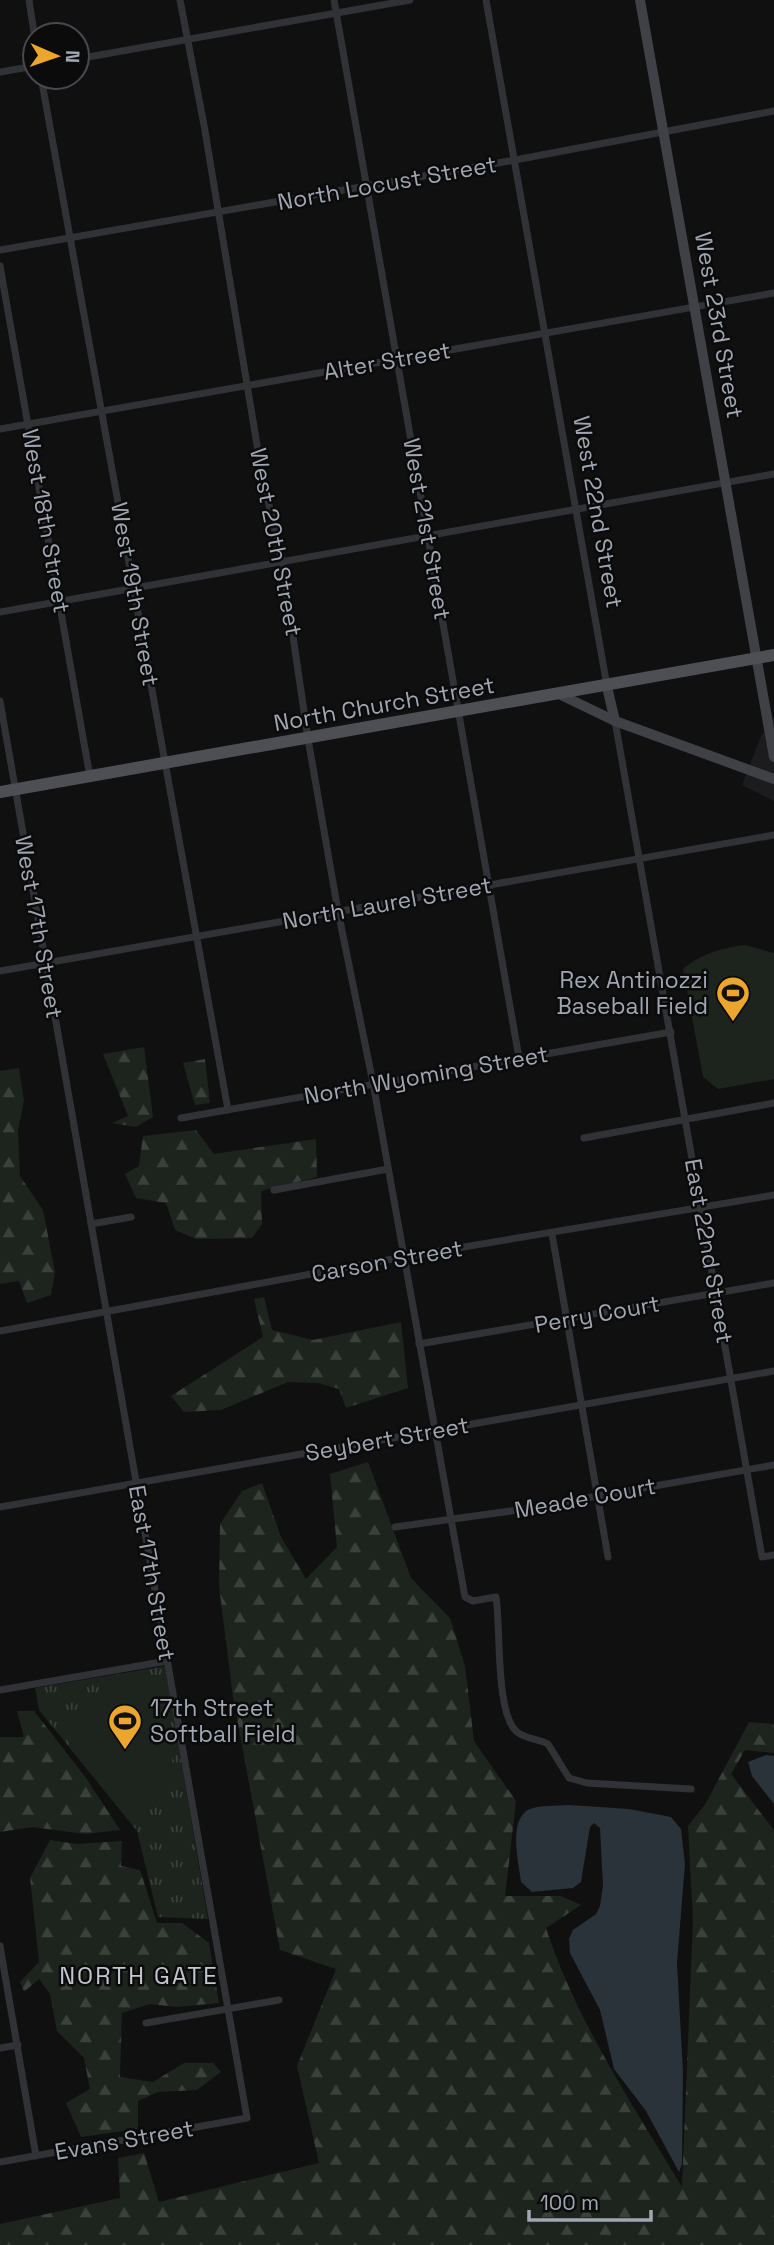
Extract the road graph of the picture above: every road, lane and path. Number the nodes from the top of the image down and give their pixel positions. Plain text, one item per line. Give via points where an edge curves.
1 (29, 0) edge
2 (180, 0) edge
3 (334, 0) edge
4 (410, 0) edge
5 (486, 0) edge
6 (640, 0) edge
7 (337, 14) junction
8 (32, 21) edge
9 (187, 40) junction
10 (91, 57) edge
11 (21, 68) edge
12 (0, 72) edge
13 (44, 91) edge
14 (774, 111) edge
15 (664, 130) junction
16 (515, 160) junction
17 (366, 187) junction
18 (219, 212) junction
19 (71, 238) junction
20 (0, 250) edge
21 (0, 266) edge
22 (774, 293) edge
23 (695, 307) junction
24 (545, 333) junction
25 (397, 359) junction
26 (247, 386) junction
27 (101, 413) junction
28 (29, 424) junction
29 (0, 429) edge
30 (774, 474) edge
31 (726, 481) junction
32 (577, 508) junction
33 (428, 537) junction
34 (282, 561) junction
35 (133, 589) junction
36 (60, 601) junction
37 (0, 612) edge
38 (774, 655) edge
39 (758, 658) junction
40 (607, 687) junction
41 (561, 695) junction
42 (0, 701) edge
43 (459, 713) junction
44 (615, 721) junction
45 (308, 739) junction
46 (774, 757) edge
47 (163, 762) junction
48 (90, 777) junction
49 (774, 779) edge
50 (15, 790) junction
51 (0, 792) edge
52 (774, 835) edge
53 (641, 858) junction
54 (489, 885) junction
55 (338, 911) junction
56 (195, 937) junction
57 (46, 963) junction
58 (0, 971) edge
59 (671, 1032) junction
60 (519, 1058) junction
61 (373, 1083) junction
62 (774, 1103) edge
63 (228, 1110) junction
64 (181, 1118) dead end
65 (686, 1121) junction
66 (584, 1138) dead end
67 (79, 1152) joint
68 (388, 1169) junction
69 (274, 1190) dead end
70 (774, 1195) edge
71 (701, 1208) junction
72 (131, 1217) dead end
73 (91, 1224) junction
74 (552, 1234) junction
75 (404, 1257) junction
76 (774, 1283) edge
77 (716, 1293) junction
78 (107, 1312) junction
79 (567, 1319) junction
80 (0, 1331) edge
81 (419, 1344) junction
82 (774, 1371) edge
83 (731, 1379) junction
84 (582, 1405) junction
85 (434, 1431) junction
86 (774, 1465) edge
87 (747, 1470) junction
88 (136, 1483) junction
89 (598, 1496) junction
90 (0, 1507) edge
91 (451, 1518) junction
92 (395, 1527) dead end
93 (774, 1555) edge
94 (608, 1557) dead end
95 (167, 1661) junction
96 (0, 1690) edge
97 (691, 1789) dead end
98 (0, 1945) edge
99 (279, 2000) dead end
100 (228, 2009) junction
101 (146, 2024) dead end
102 (18, 2045) junction
103 (0, 2048) edge
104 (247, 2118) joint
105 (36, 2156) junction
106 (0, 2162) edge

1 - 8 street
2 - 9 street, West 20th Street
3 - 7 street, West 21st Street
4 - 7 street
5 - 16 street, West 22nd Street
6 - 15 street, West 23rd Street
7 - 9 street
7 - 17 street, West 21st Street
9 - 10 street
9 - 18 street, West 20th Street
11 - 12 street
13 - 19 street, West 19th Street
14 - 15 street, North Locust Street
15 - 16 street, North Locust Street
15 - 23 street, West 23rd Street
16 - 17 street, North Locust Street
16 - 24 street, West 22nd Street
17 - 18 street, North Locust Street
17 - 25 street, West 21st Street
18 - 19 street, North Locust Street
18 - 26 street, West 20th Street
19 - 20 street, North Locust Street
19 - 27 street, West 19th Street
21 - 28 street, West 18th Street
22 - 23 street, Alter Street
23 - 24 street, Alter Street
23 - 31 street, West 23rd Street
24 - 25 street, Alter Street
24 - 32 street, West 22nd Street
25 - 26 street, Alter Street
25 - 33 street, West 21st Street
26 - 27 street, Alter Street
26 - 34 street, West 20th Street
27 - 28 street, Alter Street
27 - 35 street, West 19th Street
28 - 29 street, Alter Street
28 - 36 street, West 18th Street
30 - 31 street
31 - 32 street
31 - 39 street, West 23rd Street
32 - 33 street
32 - 40 street, West 22nd Street
33 - 34 street
33 - 43 street, West 21st Street
34 - 35 street
34 - 45 street, West 20th Street
35 - 36 street
35 - 47 street, West 19th Street
36 - 37 street
36 - 48 street, West 18th Street
38 - 39 main road, North Church Street
39 - 40 main road, North Church Street
39 - 46 street, West 23rd Street
40 - 41 main road, North Church Street
40 - 44 street, West 22nd Street
41 - 43 main road, North Church Street
41 - 44 street
42 - 50 street, West 17th Street
43 - 45 main road, North Church Street
43 - 54 street, West 21st Street
44 - 49 street
44 - 53 street, West 22nd Street
45 - 47 main road, North Church Street
45 - 55 street, West 20th Street
47 - 48 main road, North Church Street
47 - 56 street, West 19th Street
48 - 50 main road, North Church Street
50 - 51 main road, North Church Street
50 - 57 street, West 17th Street
52 - 53 street, North Laurel Street
53 - 54 street, North Laurel Street
53 - 59 street, West 22nd Street
54 - 55 street, North Laurel Street
54 - 60 street, West 21st Street
55 - 56 street, North Laurel Street
55 - 61 street, West 20th Street
56 - 57 street, North Laurel Street
56 - 63 street, West 19th Street
57 - 58 street, North Laurel Street
57 - 67 street, West 17th Street
59 - 60 street, North Wyoming Street
59 - 65 street, East 22nd Street
60 - 61 street, North Wyoming Street
61 - 63 street, North Wyoming Street
61 - 68 street, West 20th Street
62 - 65 street
63 - 64 street, North Wyoming Street
65 - 66 street
65 - 71 street, East 22nd Street
67 - 73 street, East 17th Street
68 - 69 street
68 - 75 street, West 20th Street
70 - 71 street, Carson Street
71 - 74 street, Carson Street
71 - 77 street, East 22nd Street
72 - 73 street
73 - 78 street, East 17th Street
74 - 75 street, Carson Street
74 - 79 street
75 - 78 street, Carson Street
75 - 81 street, West 20th Street
76 - 77 street, Perry Court
77 - 79 street, Perry Court
77 - 83 street, East 22nd Street
78 - 80 street, Carson Street
78 - 88 street, East 17th Street
79 - 81 street, Perry Court
79 - 84 street
81 - 85 street, West 20th Street
82 - 83 street, Seybert Street
83 - 84 street, Seybert Street
83 - 87 street, East 22nd Street
84 - 85 street, Seybert Street
84 - 89 street
85 - 88 street, Seybert Street
85 - 91 street, West 20th Street
86 - 87 street, Meade Court
87 - 89 street, Meade Court
87 - 93 street via 762,1557
88 - 90 street, Seybert Street
88 - 95 street, East 17th Street
89 - 91 street, Meade Court
89 - 94 street
91 - 92 street, Meade Court
91 - 97 street, West 20th Street via 465,1597 473,1601 496,1597 508,1719 522,1736 548,1744 569,1778
95 - 96 street
95 - 100 street, East 17th Street
98 - 102 street
99 - 100 street
100 - 101 street
100 - 104 street, East 17th Street
102 - 103 street
102 - 105 street
104 - 105 street, Evans Street
105 - 106 street, Evans Street

